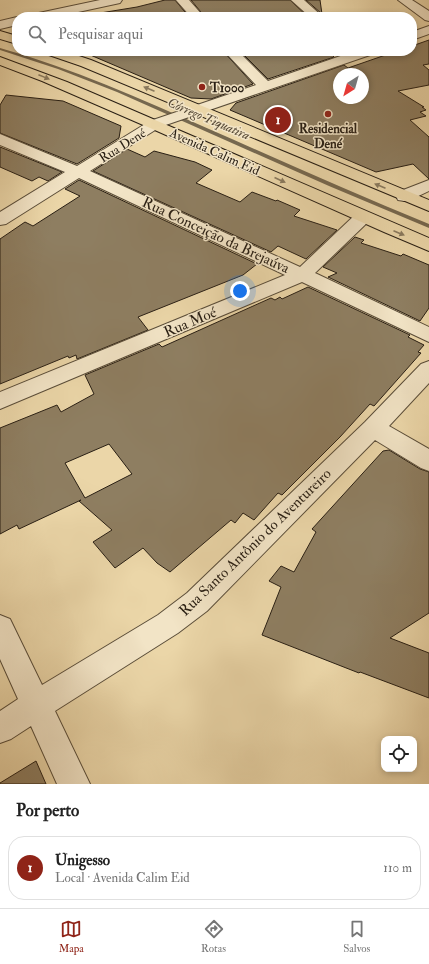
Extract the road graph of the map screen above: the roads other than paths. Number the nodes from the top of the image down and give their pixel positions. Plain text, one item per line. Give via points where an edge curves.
1 (116, 0) edge
2 (182, 0) edge
3 (297, 0) edge
4 (404, 0) edge
5 (61, 12) edge
6 (193, 12) edge
7 (311, 12) edge
8 (429, 17) edge
9 (12, 23) edge
10 (0, 25) edge
11 (429, 30) edge
12 (417, 34) edge
13 (0, 35) edge
14 (12, 39) edge
15 (66, 56) edge
16 (236, 56) edge
17 (350, 56) edge
18 (0, 61) edge
19 (264, 86) junction
20 (192, 112) junction
21 (161, 122) junction
22 (0, 139) edge
23 (78, 172) junction
24 (429, 185) edge
25 (404, 196) junction
26 (429, 206) edge
27 (362, 217) junction
28 (0, 220) edge
29 (429, 245) edge
30 (302, 275) junction
31 (429, 336) edge
32 (429, 369) edge
33 (0, 401) edge
34 (374, 428) junction
35 (429, 461) edge
36 (0, 628) edge
37 (37, 706) junction
38 (0, 728) edge
39 (74, 784) edge

1 - 5 street
2 - 6 street
3 - 7 street
4 - 8 street
9 - 10 street
11 - 12 street
13 - 14 main road
20 -> 15 main road, Avenida Calim Eid
16 - 19 street
17 - 19 street, Rua Dené
18 -> 21 main road, Avenida Calim Eid
19 - 20 street, Rua Dené
20 - 21 street, Rua Dené
25 -> 20 main road, Avenida Calim Eid
21 - 23 street, Rua Dené
21 -> 27 main road, Avenida Calim Eid
22 - 23 street, Rua Conceição da Brejaúva
23 - 28 street, Rua Dené
23 - 30 street, Rua Conceição da Brejaúva
24 - 25 street
25 - 26 main road, Avenida Calim Eid
27 -> 29 main road, Avenida Calim Eid
27 - 30 street, Rua Moé
30 - 31 street, Rua Conceição da Brejaúva
30 - 33 street, Rua Moé
32 - 34 street, Rua Santo Antônio do Aventureiro
34 - 35 street
34 - 37 street, Rua Santo Antônio do Aventureiro via 197,602 168,624
36 - 37 street
37 - 38 street, Rua Santo Antônio do Aventureiro
37 - 39 street

